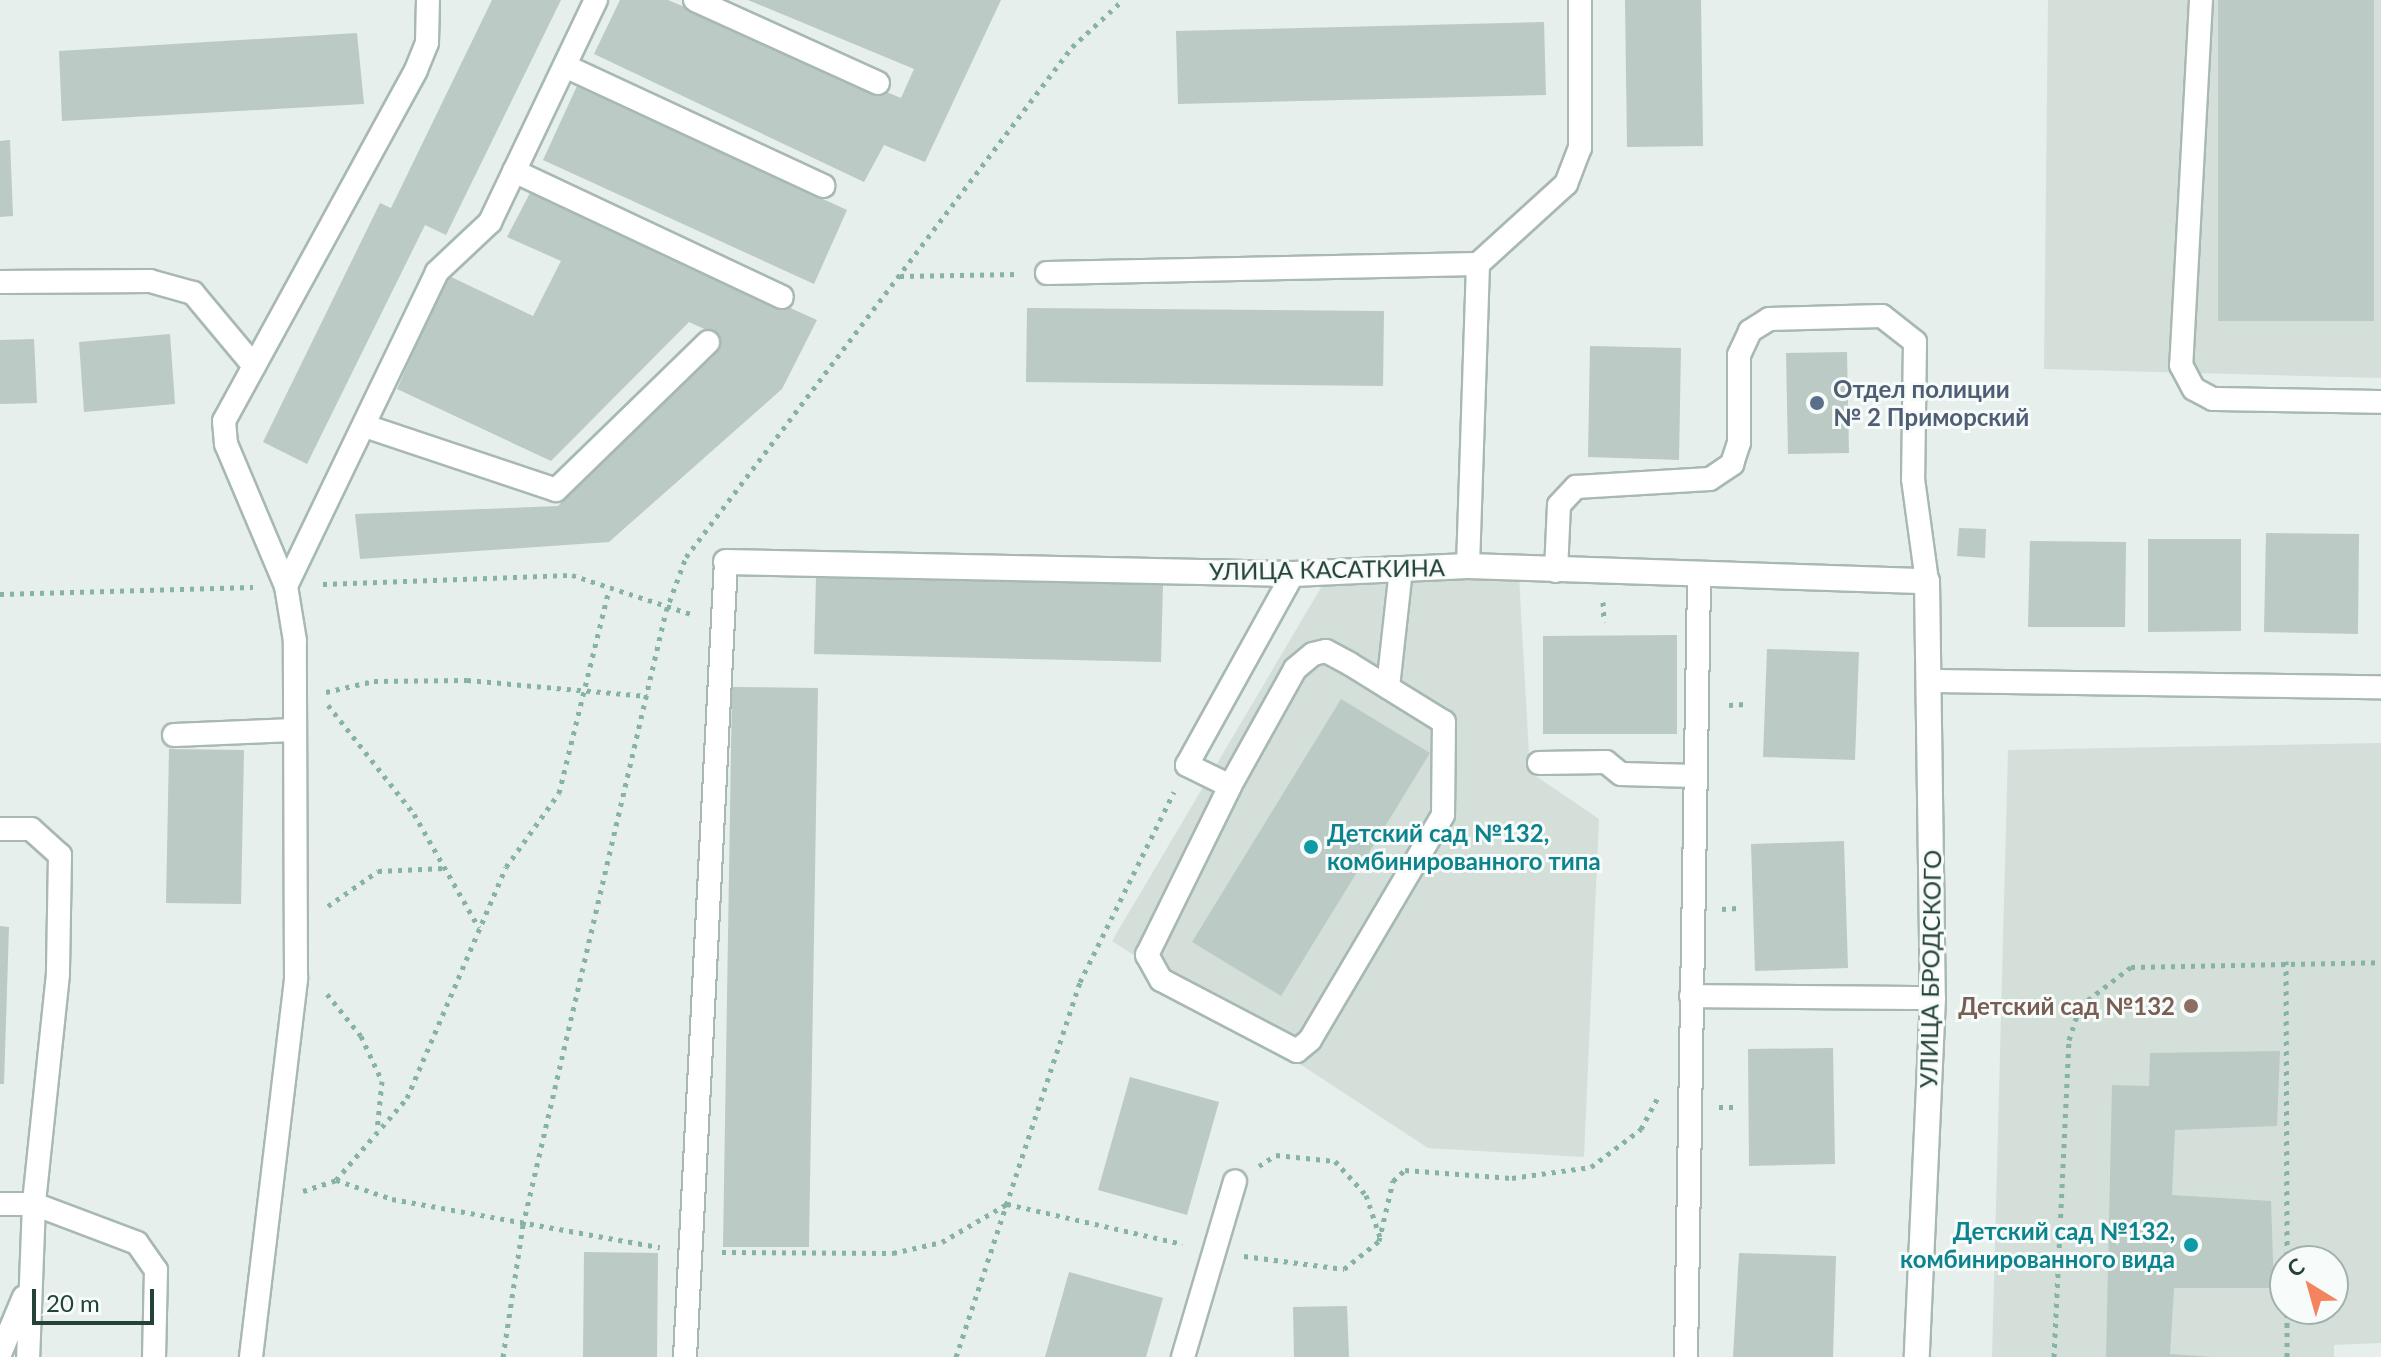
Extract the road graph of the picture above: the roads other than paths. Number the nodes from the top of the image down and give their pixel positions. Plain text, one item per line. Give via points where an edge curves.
1 (428, 0) edge
2 (596, 0) edge
3 (695, 0) edge
4 (1580, 0) edge
5 (2201, 0) edge
6 (565, 66) junction
7 (878, 83) dead end
8 (514, 171) junction
9 (823, 186) dead end
10 (1478, 264) junction
11 (1047, 273) road end
12 (0, 282) edge
13 (782, 297) dead end
14 (708, 342) dead end
15 (254, 366) junction
16 (2381, 402) edge
17 (365, 426) junction
18 (726, 562) joint
19 (1468, 566) junction
20 (1401, 569) junction
21 (1556, 571) junction
22 (1293, 574) junction
23 (1699, 579) junction
24 (1927, 581) junction
25 (286, 586) junction
26 (1929, 681) junction
27 (1388, 687) junction
28 (2381, 687) edge
29 (294, 730) junction
30 (174, 735) dead end
31 (1539, 763) dead end
32 (1695, 776) junction
33 (1230, 786) junction
34 (0, 829) edge
35 (1691, 996) junction
36 (1933, 998) junction
37 (1235, 1182) road end
38 (0, 1204) edge
39 (34, 1204) junction
40 (29, 1284) junction
41 (0, 1354) edge
42 (28, 1357) edge
43 (154, 1357) edge
44 (251, 1357) edge
45 (685, 1357) edge
46 (1183, 1357) edge
47 (1686, 1357) edge
48 (1917, 1357) edge

1 - 15 lane via 427,43 416,70
2 - 6 lane
3 - 7 lane
4 - 10 lane via 1580,148 1566,184
5 - 16 lane via 2181,365 2194,389 2213,399
6 - 8 lane
6 - 9 lane
8 - 13 lane
8 - 17 lane via 490,222 437,272
10 - 11 lane
10 - 19 lane
12 - 15 lane via 150,281 193,293
14 - 17 lane via 556,490
15 - 25 lane via 224,421 226,444
17 - 25 lane
18 - 22 street, УЛИЦА КАСАТКИНА
18 - 45 lane
19 - 20 street, УЛИЦА КАСАТКИНА
19 - 21 street, УЛИЦА КАСАТКИНА
20 - 22 street, УЛИЦА КАСАТКИНА
20 - 27 lane
21 - 23 street, УЛИЦА КАСАТКИНА
21 - 24 lane via 1559,505 1576,487 1710,479 1732,464 1739,443 1739,355 1750,331 1769,319 1882,316 1915,342 1913,479
22 - 33 lane via 1187,765
23 - 24 street, УЛИЦА КАСАТКИНА
23 - 32 lane
24 - 26 street, УЛИЦА БРОДСКОГО
25 - 29 lane via 295,641
26 - 28 lane
26 - 36 street, УЛИЦА БРОДСКОГО
27 - 33 lane via 1326,651 1313,654 1295,669
27 - 33 lane via 1444,722 1443,815 1310,1040 1297,1051 1161,980 1147,955
29 - 30 lane
29 - 44 lane via 296,961
31 - 32 lane via 1606,762 1621,774
32 - 35 lane
34 - 39 lane via 31,829 60,855 58,974
35 - 36 lane
35 - 47 lane
36 - 48 street, УЛИЦА БРОДСКОГО
37 - 46 lane
38 - 39 lane
39 - 40 lane
39 - 43 lane via 137,1243 156,1270
40 - 41 lane
40 - 42 lane

